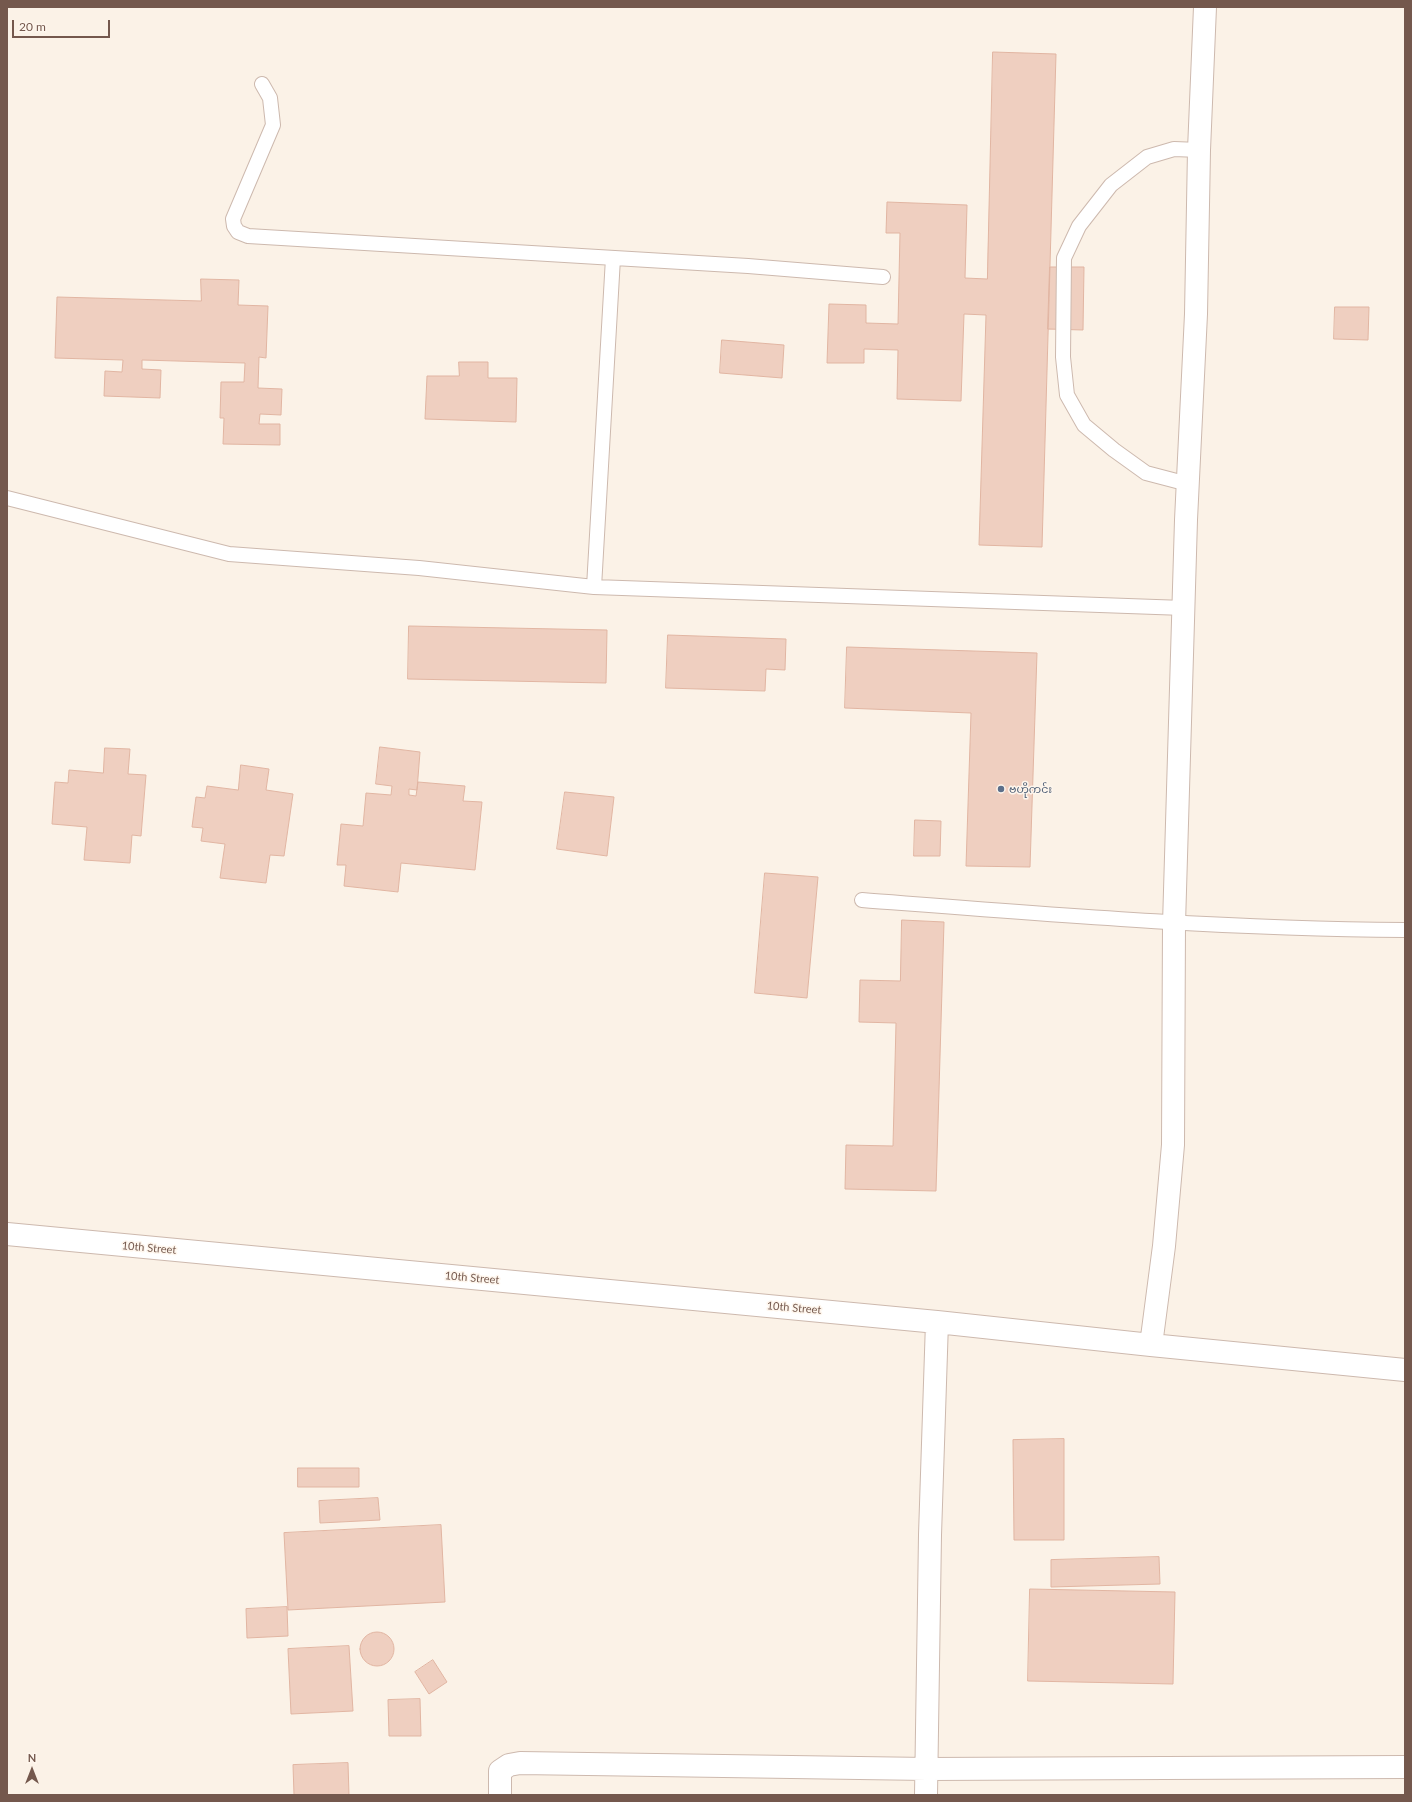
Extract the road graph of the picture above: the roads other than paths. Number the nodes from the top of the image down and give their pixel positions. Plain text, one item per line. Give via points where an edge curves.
1 (1205, 7) edge
2 (262, 84) dead end
3 (1199, 150) junction
4 (613, 258) junction
5 (883, 277) dead end
6 (1188, 484) junction
7 (7, 498) edge
8 (594, 586) junction
9 (1184, 608) junction
10 (862, 900) dead end
11 (1174, 924) junction
12 (1405, 930) edge
13 (7, 1234) edge
14 (937, 1322) junction
15 (1152, 1345) junction
16 (1405, 1370) edge
17 (1405, 1767) edge
18 (926, 1770) junction
19 (500, 1795) edge
20 (926, 1795) edge

1 - 3 street
2 - 4 lane via 270,98 273,125 233,219 238,232 248,236
3 - 6 street via 1196,314
3 - 6 lane via 1174,149 1147,156 1111,185 1079,226 1064,258 1063,357 1067,395 1084,425 1146,474
4 - 5 lane
4 - 8 lane
6 - 9 street
7 - 8 lane via 229,554 419,568
8 - 9 lane
9 - 11 street
10 - 11 lane
11 - 12 lane via 1309,930
11 - 15 street via 1173,1145
13 - 14 street, 10th Street
14 - 15 street, 10th Street
14 - 18 street
15 - 16 street, 10th Street
17 - 18 street
18 - 19 street via 520,1763 500,1770
18 - 20 street

